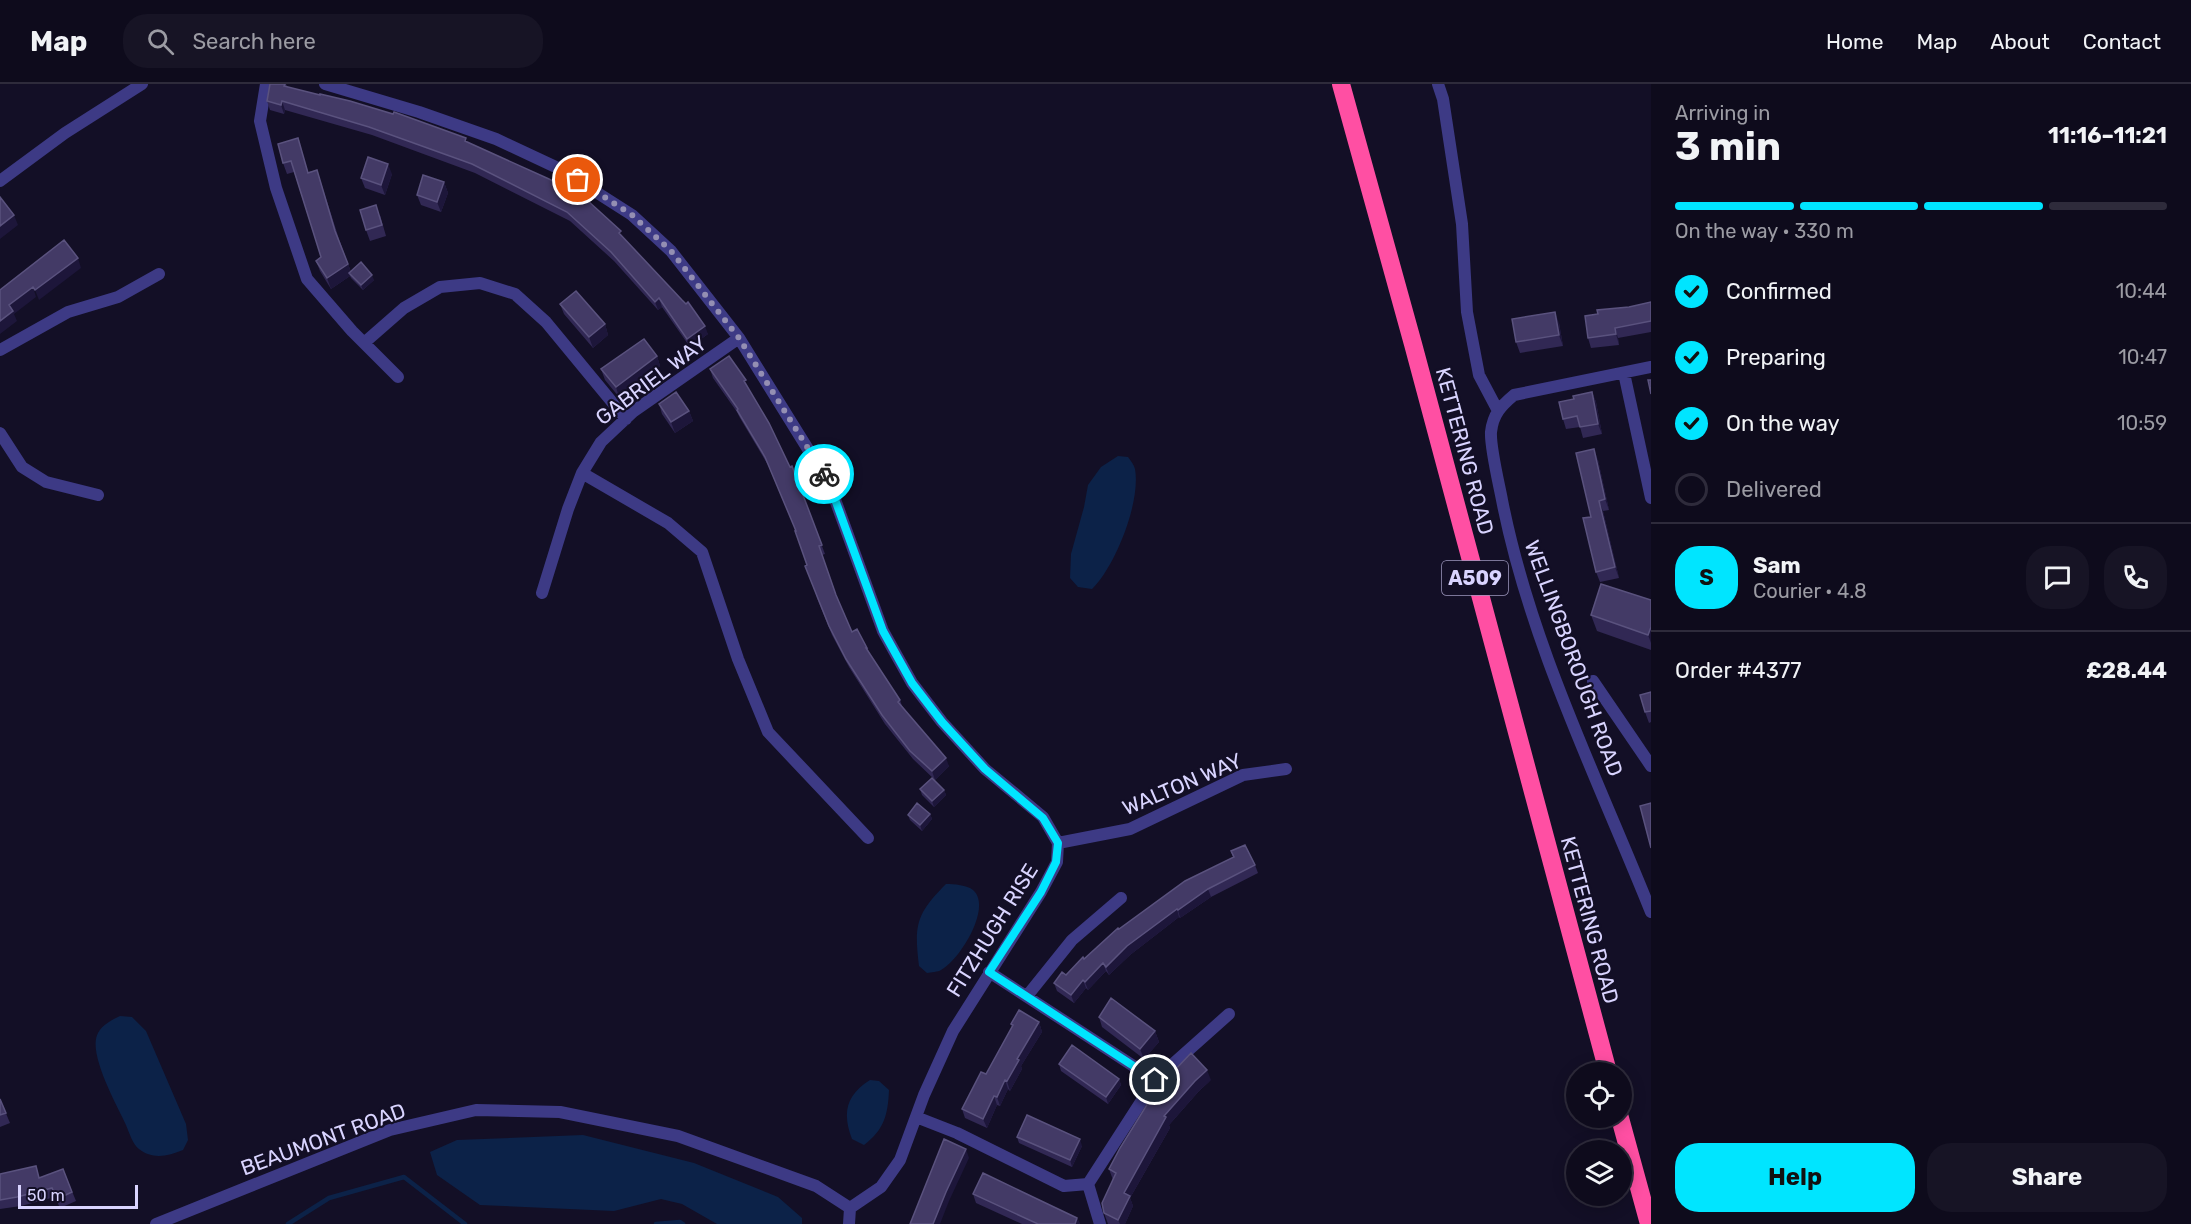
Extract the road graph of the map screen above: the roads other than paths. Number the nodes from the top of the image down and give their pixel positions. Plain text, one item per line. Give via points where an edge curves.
1 (142, 84) edge
2 (266, 84) edge
3 (325, 84) edge
4 (1341, 84) edge
5 (1438, 84) edge
6 (0, 181) edge
7 (159, 274) dead end
8 (739, 338) junction
9 (364, 343) junction
10 (0, 350) edge
11 (1651, 367) edge
12 (1624, 373) junction
13 (398, 377) dead end
14 (1497, 409) junction
15 (626, 419) junction
16 (0, 433) edge
17 (582, 473) junction
18 (98, 495) dead end
19 (1651, 498) edge
20 (542, 593) dead end
21 (1593, 681) dead end
22 (1651, 766) edge
23 (1286, 769) dead end
24 (868, 838) dead end
25 (1058, 843) junction
26 (1121, 898) dead end
27 (1651, 912) edge
28 (989, 972) junction
29 (1027, 996) junction
30 (1229, 1014) dead end
31 (1605, 1062) edge
32 (1155, 1080) junction
33 (916, 1117) junction
34 (1623, 1128) edge
35 (1088, 1184) junction
36 (850, 1208) junction
37 (187, 1219) edge
38 (156, 1224) edge
39 (849, 1224) edge
40 (1100, 1224) edge
41 (1649, 1224) edge

1 - 6 street
2 - 9 street via 260,121 276,188 307,279
3 - 8 street via 496,139 560,169 632,215 671,251
4 - 31 highway, KETTERING ROAD / A509
5 - 14 street via 1462,224 1467,312 1479,375
7 - 10 street via 118,297 68,312
8 - 15 street, GABRIEL WAY
8 - 25 street via 829,483 883,631 912,683 985,769 1043,818
9 - 13 street
9 - 15 street via 404,308 440,287 480,283 515,294 546,322
11 - 12 street
12 - 14 street via 1514,395
12 - 19 street
14 - 27 street, WELLINGBOROUGH ROAD via 1491,433 1513,548 1568,709
15 - 17 street, GABRIEL WAY via 601,442
16 - 18 street via 22,467 46,482
17 - 20 street, GABRIEL WAY
17 - 24 street via 668,523 702,552 738,659 768,732
21 - 22 street
23 - 25 street, WALTON WAY via 1243,775 1130,829
25 - 28 street, FITZHUGH RISE via 1056,862 1041,892
26 - 29 street via 1072,940
28 - 29 street
28 - 33 street, FITZHUGH RISE via 953,1031
29 - 32 street
30 - 32 street
32 - 35 street
33 - 35 street via 1064,1186
33 - 36 street, FITZHUGH RISE via 900,1160 881,1187
34 - 41 highway
35 - 40 street
36 - 37 street, BEAUMONT ROAD via 816,1186 678,1136 560,1112 476,1110 390,1130
36 - 39 street
37 - 38 street, BEAUMONT ROAD

